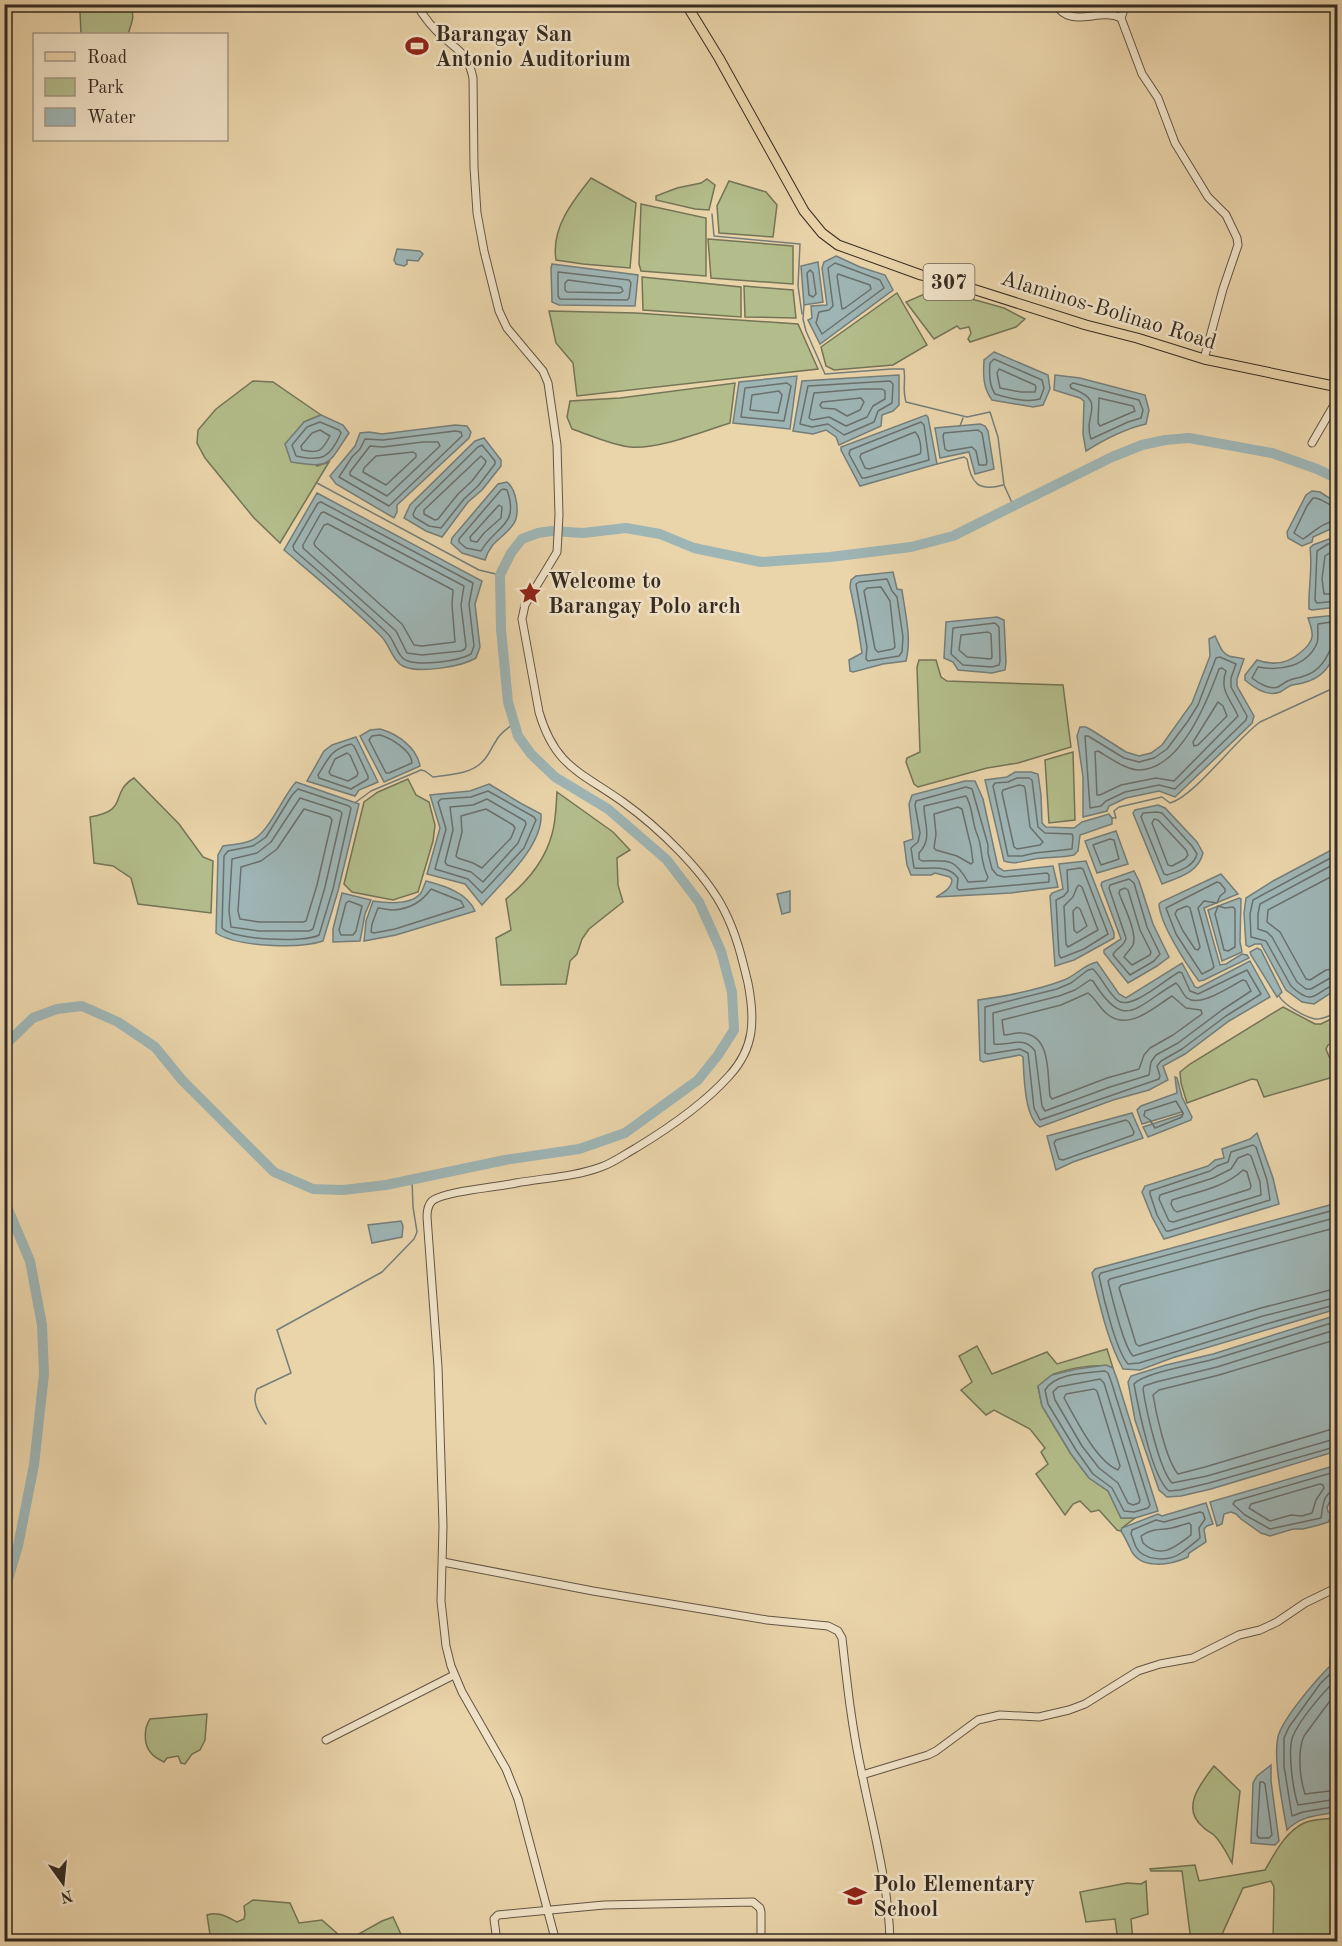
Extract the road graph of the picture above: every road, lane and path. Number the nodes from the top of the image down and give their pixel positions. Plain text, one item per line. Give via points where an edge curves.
1 (416, 4) edge
2 (686, 4) edge
3 (1056, 4) edge
4 (1126, 4) edge
5 (1121, 18) junction
6 (1204, 359) junction
7 (1337, 384) edge
8 (1338, 398) edge
9 (1312, 442) dead end
10 (443, 1562) junction
11 (1338, 1587) edge
12 (454, 1675) junction
13 (326, 1740) dead end
14 (862, 1775) junction
15 (549, 1909) junction
16 (497, 1941) edge
17 (556, 1941) edge
18 (761, 1941) edge
19 (890, 1941) edge

1 - 10 street via 428,23 463,53 470,66 480,234 503,320 548,383 557,445 557,552 525,605 522,619 539,712 548,739 560,755 644,819 704,879 723,908 738,943 749,990 752,1026 743,1060 724,1082 677,1122 617,1160 580,1172 454,1193 432,1201 428,1207 438,1368
2 - 6 main road, Alaminos-Bolinao Road / 307 via 804,212 832,241 921,275
3 - 5 street via 1062,14 1072,17
4 - 5 street
5 - 6 street via 1142,74 1158,98 1175,142 1205,193 1227,215 1238,238
6 - 7 main road, Alaminos-Bolinao Road / 307
8 - 9 street
10 - 12 street via 443,1625
10 - 14 street via 593,1591 835,1628 842,1638
11 - 14 street via 1260,1630 1239,1635 1193,1658 1138,1671 1085,1704 1039,1717 984,1718 928,1755
12 - 13 street
12 - 15 street via 506,1768
14 - 19 street via 885,1891
15 - 16 street via 498,1915 494,1919
15 - 17 street
15 - 18 street via 753,1902 761,1912

